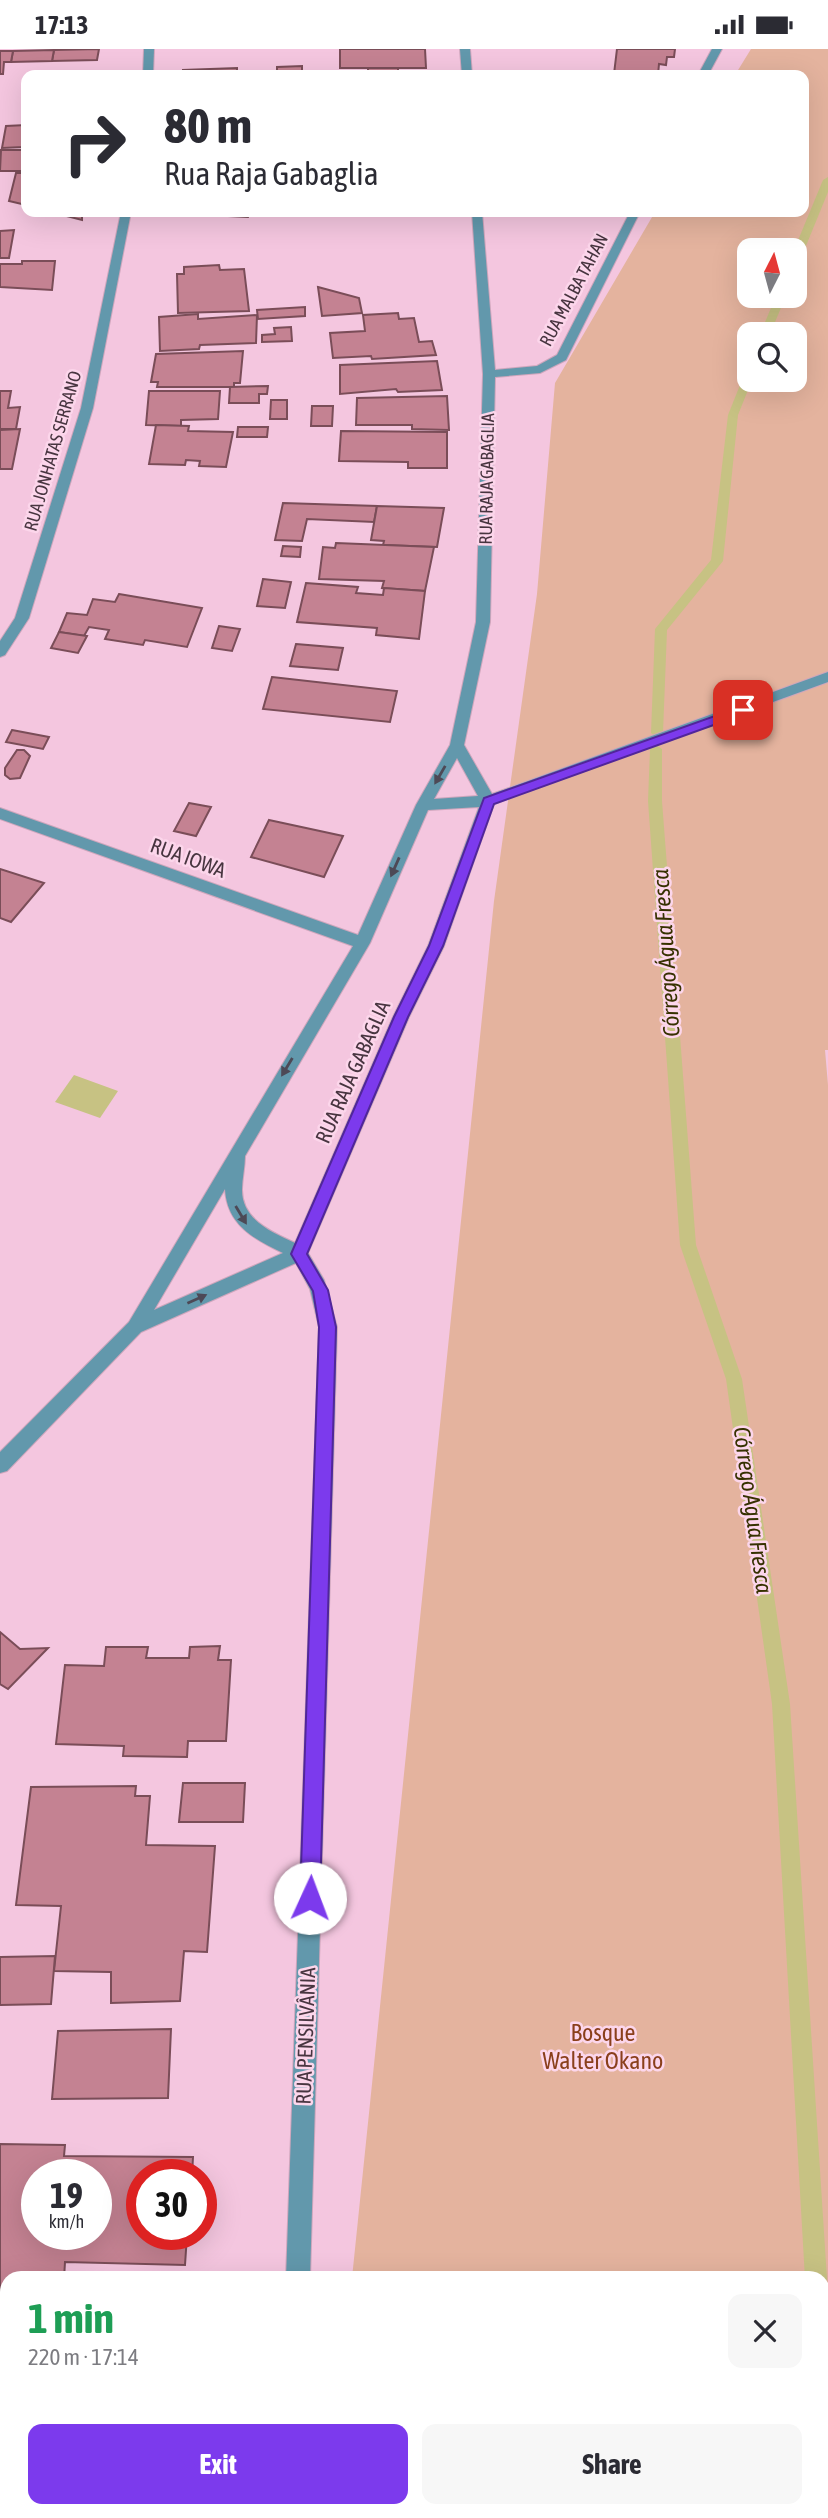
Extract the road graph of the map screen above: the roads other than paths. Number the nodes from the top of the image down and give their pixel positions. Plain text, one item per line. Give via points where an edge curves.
1 (149, 49) edge
2 (465, 49) edge
3 (717, 49) edge
4 (148, 70) edge
5 (467, 70) edge
6 (706, 70) edge
7 (126, 217) edge
8 (477, 217) edge
9 (632, 217) edge
10 (489, 374) junction
11 (0, 652) edge
12 (828, 677) edge
13 (457, 745) junction
14 (488, 801) junction
15 (422, 805) junction
16 (0, 813) edge
17 (362, 943) junction
18 (238, 1150) junction
19 (299, 1254) junction
20 (135, 1327) junction
21 (0, 1465) edge
22 (298, 2271) edge

1 - 4 street
2 - 5 street
3 - 6 street
7 - 11 street, RUA JONHATAS SERRANO via 87,408 22,618
8 - 10 street, RUA RAJA GABAGLIA
9 - 10 street, RUA MALBA TAHAN via 562,356 540,369
10 - 13 street, RUA RAJA GABAGLIA via 483,622
12 - 14 street
13 - 14 street
13 -> 15 street, RUA RAJA GABAGLIA
14 - 15 street
14 - 19 street, RUA RAJA GABAGLIA via 436,946
15 -> 17 street, RUA RAJA GABAGLIA
16 - 17 street, RUA IOWA
17 -> 18 street, RUA RAJA GABAGLIA
18 -> 19 street via 232,1191 235,1207 246,1225
18 - 20 street, RUA RAJA GABAGLIA
20 -> 19 street, RUA RAJA GABAGLIA
19 - 22 street, RUA PENSILVÂNIA via 320,1290 327,1327
20 - 21 street, RUA RAJA GABAGLIA

